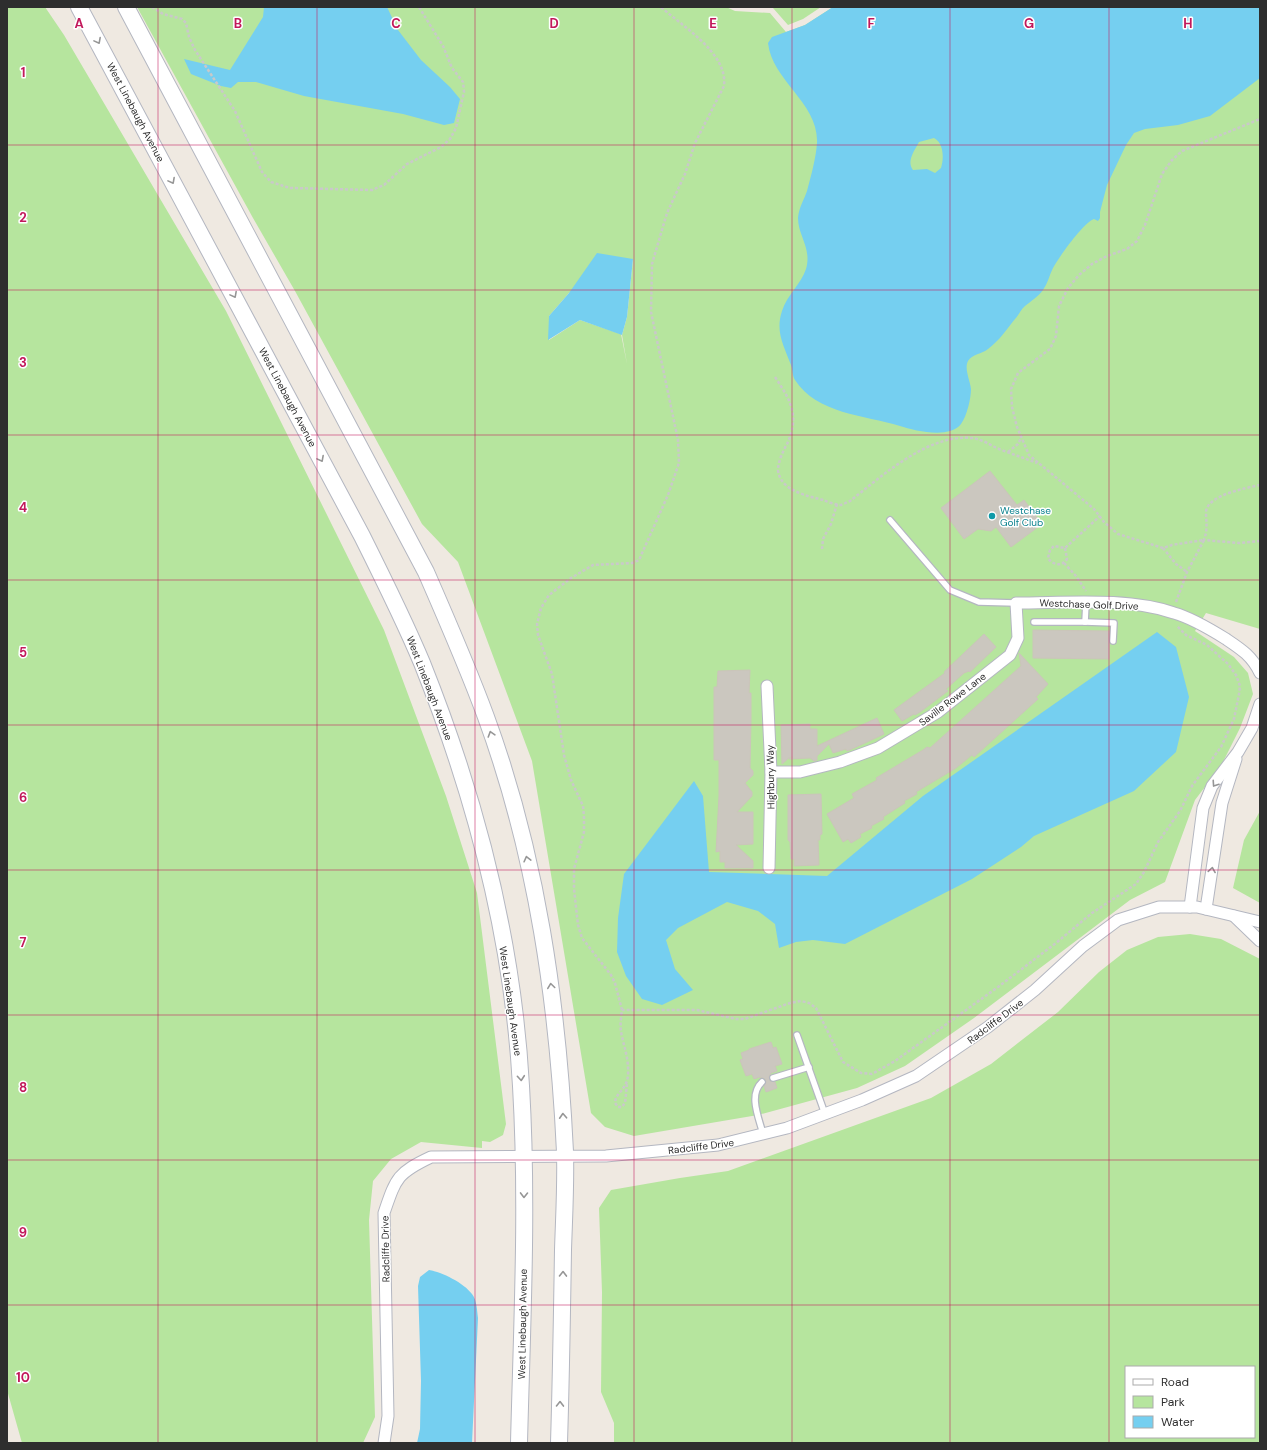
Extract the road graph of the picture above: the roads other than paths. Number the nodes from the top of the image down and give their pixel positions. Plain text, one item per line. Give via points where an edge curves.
1 (80, 7) edge
2 (126, 7) edge
3 (890, 520) dead end
4 (1016, 603) junction
5 (1086, 603) junction
6 (1034, 622) dead end
7 (1085, 622) junction
8 (1113, 642) dead end
9 (1260, 673) edge
10 (767, 686) dead end
11 (1260, 704) edge
12 (1238, 752) junction
13 (771, 772) junction
14 (769, 868) dead end
15 (1190, 907) junction
16 (1206, 909) junction
17 (1234, 916) junction
18 (1260, 922) edge
19 (1260, 941) edge
20 (797, 1035) dead end
21 (809, 1067) junction
22 (773, 1078) dead end
23 (762, 1082) dead end
24 (826, 1114) junction
25 (764, 1135) junction
26 (565, 1155) junction
27 (525, 1156) junction
28 (384, 1443) edge
29 (519, 1443) edge
30 (560, 1443) edge

1 -> 27 main road, West Linebaugh Avenue via 362,536 422,662 448,732 496,897 514,1011
26 -> 2 main road via 559,1056 543,934 529,864 487,718 426,572
3 - 4 lane via 950,590 979,602
4 - 5 street, Westchase Golf Drive
4 - 13 street, Saville Rowe Lane via 1018,638 1010,655 938,712 878,748 840,762 800,772
5 - 7 lane
5 - 9 street, Westchase Golf Drive via 1134,604 1174,613 1215,632 1246,652
6 - 7 lane
7 - 8 lane via 1114,623
10 - 13 street, Highbury Way
11 - 12 street via 1252,728
12 -> 15 street via 1212,786 1203,808
16 -> 12 street via 1222,802
13 - 14 street, Highbury Way
15 - 16 street, Radcliffe Drive
15 - 24 street, Radcliffe Drive via 1159,908 1118,920 1083,946 1035,990 988,1027 916,1076
16 - 17 street, Radcliffe Drive
17 - 18 street, Radcliffe Drive
17 - 19 street, Radcliffe Drive
20 - 21 lane
21 - 22 lane
21 - 24 lane
23 - 25 lane via 755,1094
24 - 25 street, Radcliffe Drive
25 - 26 street, Radcliffe Drive via 718,1145 606,1156
26 - 27 street, Radcliffe Drive
30 -> 26 main road
27 - 28 street, Radcliffe Drive via 432,1157 410,1167 394,1182 384,1213 388,1416
27 -> 29 main road, West Linebaugh Avenue

